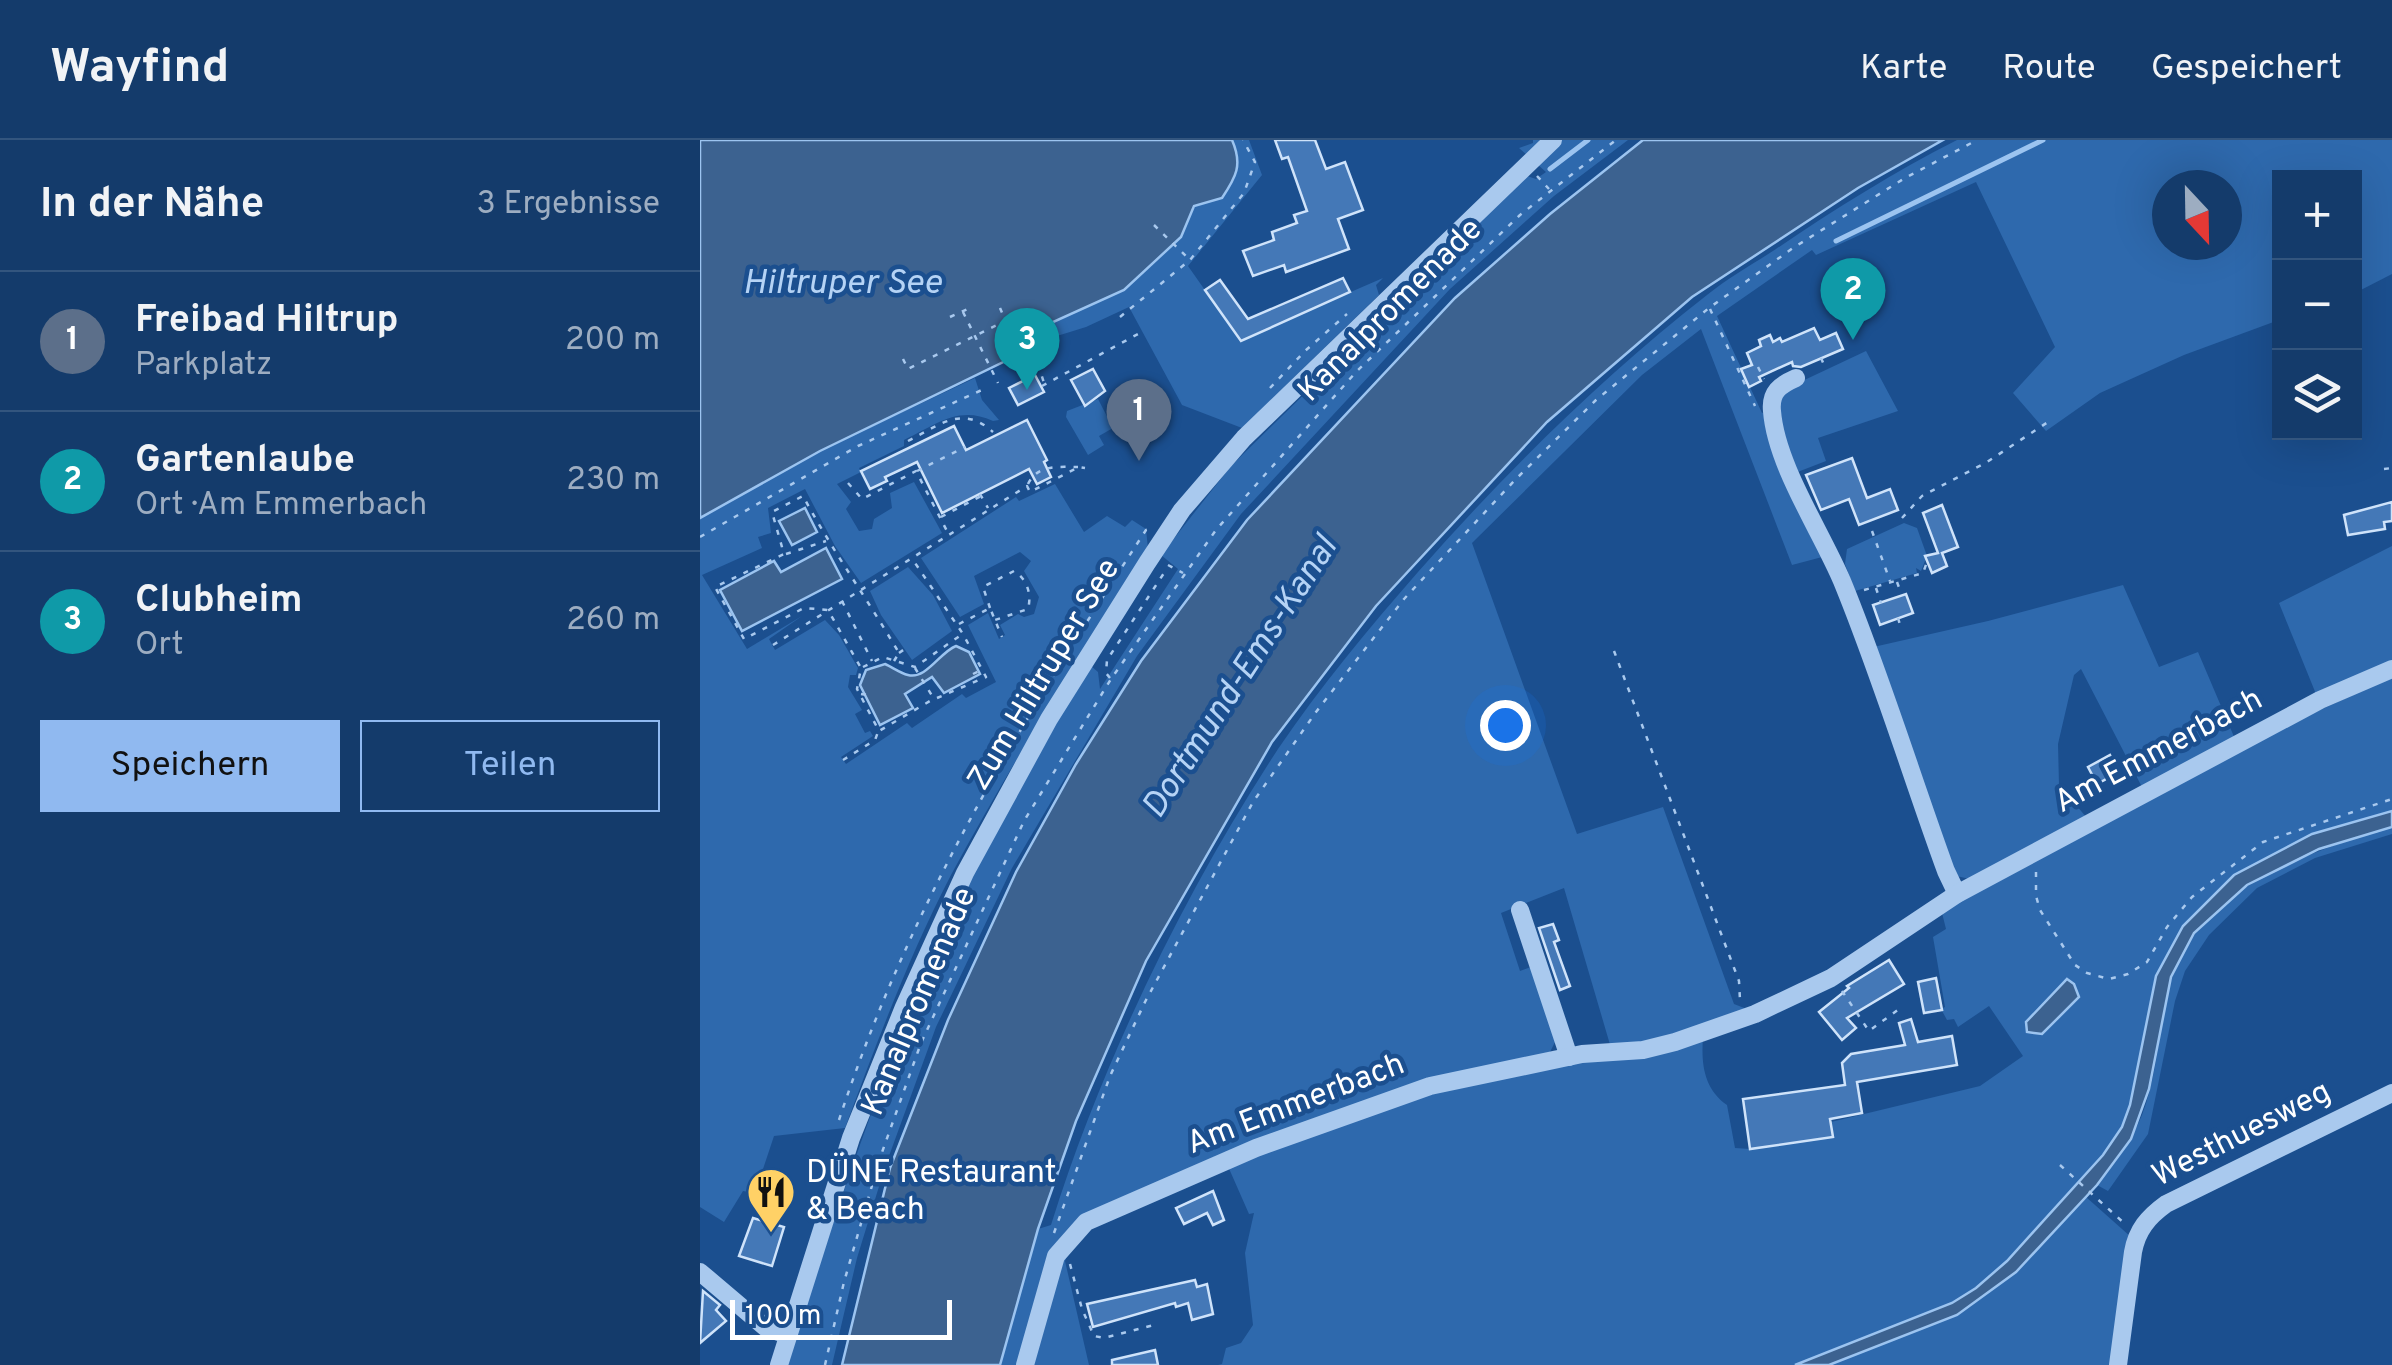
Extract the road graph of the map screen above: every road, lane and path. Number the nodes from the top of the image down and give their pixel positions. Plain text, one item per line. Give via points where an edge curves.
1 (1243, 140) edge
2 (1553, 140) edge
3 (1616, 140) edge
4 (1977, 140) edge
5 (1154, 225) dead end
6 (1190, 260) junction
7 (972, 308) dead end
8 (1000, 308) dead end
9 (1710, 308) junction
10 (963, 312) junction
11 (950, 317) dead end
12 (1120, 317) dead end
13 (1006, 321) junction
14 (1011, 334) dead end
15 (1138, 334) dead end
16 (975, 336) junction
17 (1821, 358) dead end
18 (903, 359) dead end
19 (1038, 364) dead end
20 (1824, 364) dead end
21 (1758, 367) dead end
22 (1761, 372) dead end
23 (1796, 378) dead end
24 (998, 383) dead end
25 (984, 389) dead end
26 (1755, 405) dead end
27 (2051, 420) dead end
28 (993, 432) dead end
29 (908, 441) dead end
30 (965, 446) dead end
31 (2392, 468) edge
32 (2384, 470) dead end
33 (916, 472) junction
34 (848, 483) dead end
35 (1027, 486) junction
36 (989, 509) junction
37 (940, 517) junction
38 (1902, 518) dead end
39 (1872, 531) dead end
40 (948, 534) junction
41 (700, 537) edge
42 (827, 541) junction
43 (784, 554) junction
44 (911, 557) junction
45 (1928, 562) dead end
46 (1157, 563) junction
47 (1184, 574) junction
48 (1897, 580) junction
49 (1890, 582) junction
50 (1875, 587) junction
51 (861, 589) junction
52 (1901, 593) dead end
53 (1847, 595) junction
54 (939, 596) junction
55 (930, 599) dead end
56 (842, 601) junction
57 (1881, 602) dead end
58 (990, 608) junction
59 (828, 610) junction
60 (885, 610) dead end
61 (876, 614) junction
62 (1898, 618) dead end
63 (995, 620) junction
64 (958, 625) junction
65 (1902, 628) dead end
66 (963, 634) junction
67 (1002, 637) dead end
68 (773, 645) dead end
69 (910, 646) dead end
70 (1614, 651) dead end
71 (898, 654) junction
72 (894, 661) junction
73 (873, 662) junction
74 (914, 667) junction
75 (861, 668) junction
76 (2392, 669) edge
77 (982, 670) junction
78 (973, 674) dead end
79 (1111, 679) junction
80 (926, 684) junction
81 (920, 689) dead end
82 (860, 694) junction
83 (872, 696) dead end
84 (934, 698) dead end
85 (879, 731) junction
86 (843, 760) dead end
87 (2392, 799) edge
88 (2036, 871) dead end
89 (1957, 894) junction
90 (1520, 910) dead end
91 (1831, 978) junction
92 (1899, 1009) dead end
93 (1736, 1021) junction
94 (1569, 1056) junction
95 (2392, 1093) edge
96 (2060, 1165) dead end
97 (2137, 1236) junction
98 (1059, 1252) junction
99 (700, 1272) edge
100 (1154, 1326) dead end
101 (788, 1336) junction
102 (779, 1365) edge
103 (825, 1365) edge
104 (1025, 1365) edge
105 (2118, 1365) edge

1 - 6 path via 1255,162 1244,194
2 - 46 street, Zum Hiltruper See via 1244,438 1182,510
3 - 47 path, Kanalpromenade via 1520,215 1401,326
4 - 9 path via 1841,218
5 - 6 path
6 - 12 path
7 - 10 path
8 - 13 path
9 - 26 path
9 - 98 path via 1596,400 1404,599 1253,802 1110,1076 1050,1248
10 - 11 path
10 - 16 path
13 - 14 path
13 - 16 path
15 - 19 path via 1043,385
16 - 18 path via 908,369
16 - 24 path
17 - 20 path
21 - 22 path
23 - 53 street via 1773,395 1776,432
25 - 41 path via 858,446
27 - 38 path via 1922,496
28 - 29 path via 964,417
30 - 33 path
31 - 32 path
33 - 34 path via 862,499
33 - 37 path
35 - 35 path via 1030,492 1082,467 1047,468
35 - 36 path
36 - 37 path via 981,495
36 - 40 path
37 - 40 path
39 - 49 path
40 - 44 path
42 - 43 path
42 - 43 path via 803,496 772,512
42 - 51 path
43 - 59 path via 715,587 744,639 804,608
44 - 51 path
44 - 54 path
45 - 48 path via 1923,572
46 - 47 path
46 - 79 path, Kanalpromenade via 1164,573 1107,660
46 - 101 street, Zum Hiltruper See via 1050,719 965,872 851,1138
47 - 79 path, Kanalpromenade
48 - 49 path
48 - 52 path
49 - 50 path
50 - 53 path
50 - 57 path
51 - 56 path
51 - 61 path
53 - 89 street
54 - 55 path
54 - 64 path
56 - 59 path
56 - 73 path
58 - 63 path
58 - 63 path via 983,587 1014,571 1021,576 1031,597 1028,609
58 - 64 path
59 - 68 path
59 - 75 path
60 - 61 path
61 - 71 path
62 - 65 path
63 - 67 path
64 - 66 path
66 - 74 path
66 - 77 path
69 - 71 path
70 - 93 path via 1739,980
71 - 72 path
72 - 73 path
72 - 74 path
73 - 75 path
74 - 80 path
75 - 82 path
76 - 89 street, Am Emmerbach via 2320,700
77 - 78 path
77 - 85 path via 986,676
79 - 103 path, Kanalpromenade via 1024,821 921,1044 880,1158
80 - 81 path
80 - 84 path
82 - 83 path
82 - 85 path
85 - 86 path
87 - 88 path via 2263,842 2192,896 2147,962 2108,979 2075,965 2040,910
89 - 91 street, Am Emmerbach
90 - 94 street
91 - 92 path via 1869,1031
91 - 93 street, Am Emmerbach
93 - 94 street, Am Emmerbach via 1643,1050
94 - 98 street, Am Emmerbach via 1430,1086 1256,1148 1086,1222
95 - 97 street, Westhuesweg via 2166,1204
96 - 97 path
97 - 105 street, Westhuesweg
98 - 100 path via 1072,1267 1094,1336
98 - 104 street
99 - 101 street via 766,1328
101 - 102 street, Zum Hiltruper See

